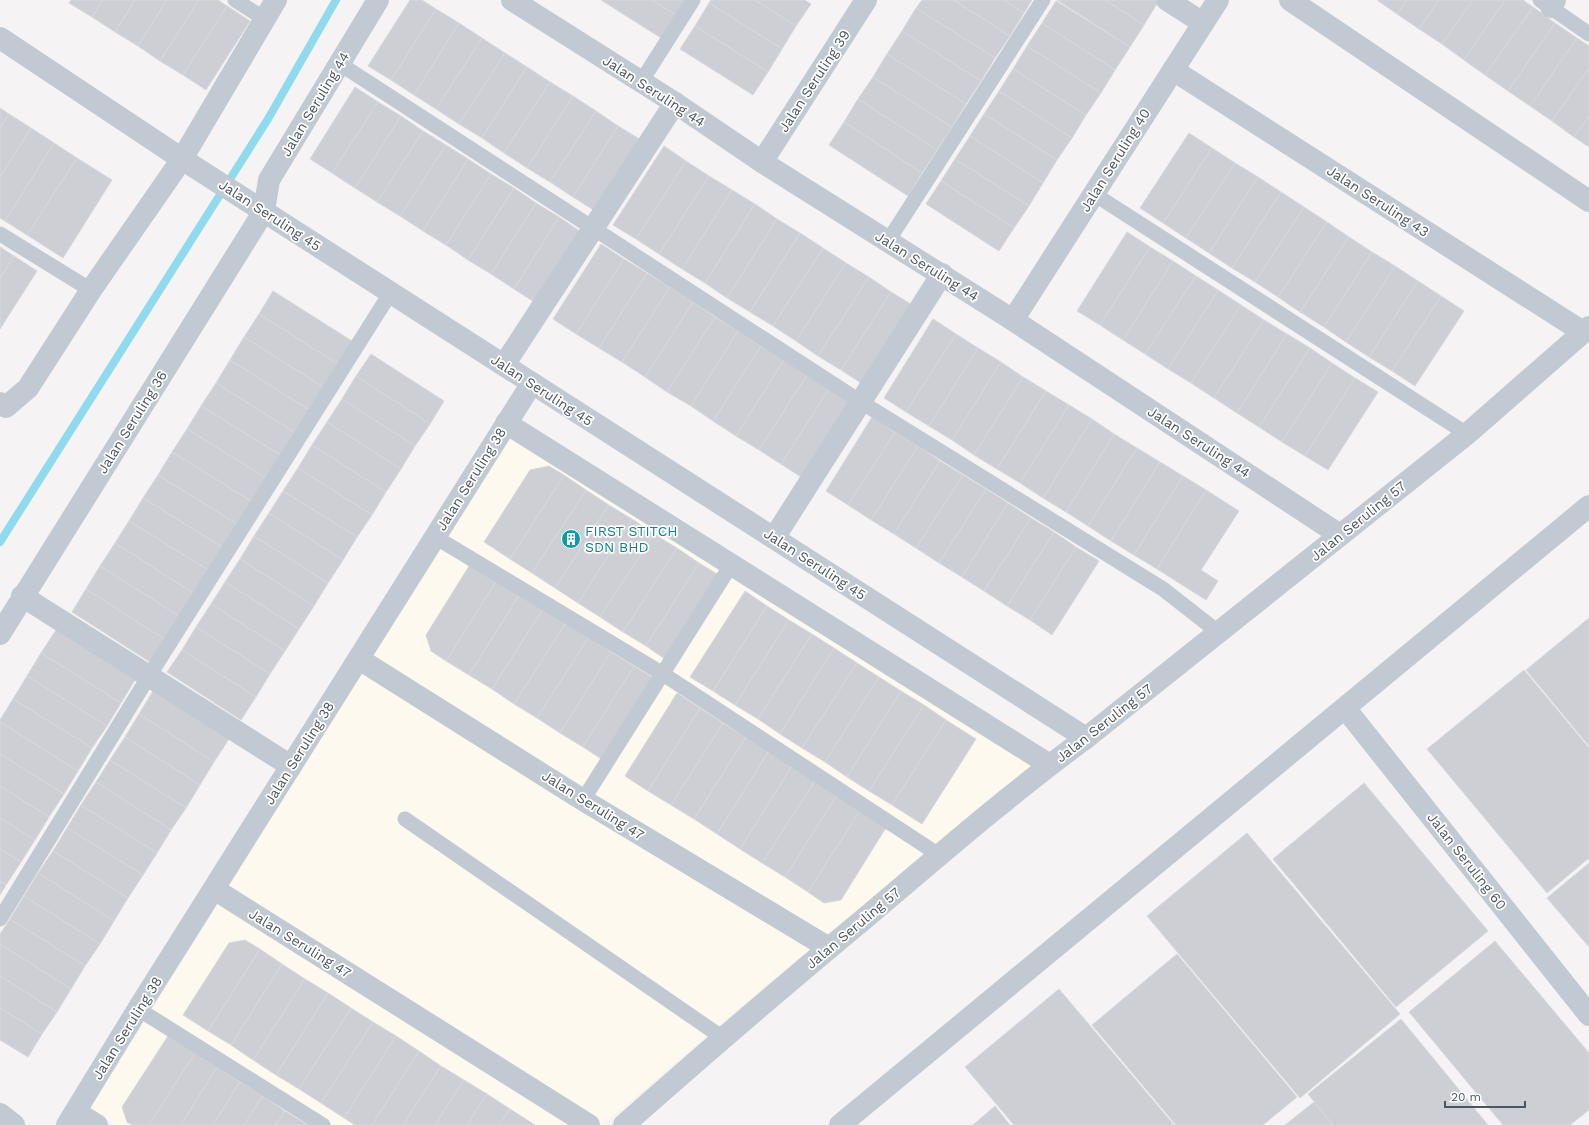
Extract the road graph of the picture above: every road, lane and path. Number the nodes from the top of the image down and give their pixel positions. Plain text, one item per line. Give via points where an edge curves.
1 (235, 0) edge
2 (276, 0) edge
3 (378, 0) edge
4 (693, 0) edge
5 (866, 0) edge
6 (1043, 0) edge
7 (1167, 0) edge
8 (1218, 0) edge
9 (1290, 0) edge
10 (520, 2) edge
11 (1549, 2) edge
12 (265, 19) junction
13 (1203, 23) junction
14 (1589, 34) edge
15 (0, 38) edge
16 (340, 64) junction
17 (1173, 70) junction
18 (641, 82) junction
19 (675, 103) junction
20 (182, 159) junction
21 (762, 162) junction
22 (1094, 194) junction
23 (1589, 201) edge
24 (255, 206) junction
25 (594, 228) junction
26 (0, 234) edge
27 (888, 241) junction
28 (942, 274) junction
29 (90, 290) junction
30 (391, 292) junction
31 (1013, 320) junction
32 (1586, 330) edge
33 (504, 365) junction
34 (532, 383) junction
35 (861, 402) junction
36 (0, 404) edge
37 (506, 423) junction
38 (1467, 434) junction
39 (1589, 506) edge
40 (1340, 535) junction
41 (435, 538) junction
42 (774, 538) junction
43 (731, 565) junction
44 (22, 596) junction
45 (1218, 632) junction
46 (0, 634) edge
47 (359, 659) junction
48 (663, 674) junction
49 (149, 676) junction
50 (1344, 708) junction
51 (1086, 738) junction
52 (1050, 765) junction
53 (291, 766) junction
54 (583, 800) junction
55 (404, 819) dead end
56 (939, 855) junction
57 (214, 889) junction
58 (0, 919) edge
59 (828, 948) junction
60 (138, 1009) junction
61 (1589, 1015) edge
62 (722, 1038) junction
63 (0, 1114) edge
64 (72, 1118) edge
65 (14, 1125) edge
66 (97, 1125) edge
67 (323, 1125) edge
68 (589, 1125) edge
69 (624, 1125) edge
70 (840, 1125) edge

1 - 12 lane
2 - 12 street
3 - 16 street, Jalan Seruling 44
4 - 18 lane
5 - 21 street, Jalan Seruling 39
6 - 27 lane
7 - 13 street
8 - 13 street, Jalan Seruling 40
9 - 23 street
10 - 18 street, Jalan Seruling 44
11 - 14 lane
12 - 20 street
13 - 17 street, Jalan Seruling 40
15 - 20 street, Jalan Seruling 45
16 - 24 street, Jalan Seruling 44
16 - 25 lane
17 - 22 street, Jalan Seruling 40
17 - 32 street, Jalan Seruling 43
18 - 19 street, Jalan Seruling 44
19 - 21 street, Jalan Seruling 44
19 - 25 street
20 - 24 street, Jalan Seruling 45
20 - 29 street
21 - 27 street, Jalan Seruling 44
22 - 31 street, Jalan Seruling 40
22 - 38 lane
24 - 30 street, Jalan Seruling 45
24 - 44 street, Jalan Seruling 36
25 - 33 street
25 - 35 lane
26 - 29 lane
27 - 28 street, Jalan Seruling 44
28 - 31 street, Jalan Seruling 44
28 - 35 street
29 - 36 street via 28,388 6,407
30 - 33 street, Jalan Seruling 45
30 - 49 lane
31 - 40 street, Jalan Seruling 44
32 - 38 street, Jalan Seruling 57
33 - 34 street, Jalan Seruling 45
34 - 37 street, Jalan Seruling 38
34 - 42 street, Jalan Seruling 45
35 - 42 street
35 - 45 lane via 1163,589
37 - 41 street, Jalan Seruling 38
37 - 43 street
38 - 40 street, Jalan Seruling 57
39 - 50 street
40 - 45 street, Jalan Seruling 57
41 - 47 street, Jalan Seruling 38
41 - 48 lane
42 - 51 street, Jalan Seruling 45
43 - 48 lane
43 - 52 street
44 - 46 street, Jalan Seruling 36
44 - 49 street
45 - 51 street, Jalan Seruling 57
47 - 53 street, Jalan Seruling 38
47 - 54 street, Jalan Seruling 47
48 - 54 lane
48 - 56 lane
49 - 53 street
49 - 58 lane
50 - 61 street, Jalan Seruling 60
50 - 70 street
51 - 52 street, Jalan Seruling 57
52 - 56 street, Jalan Seruling 57
53 - 57 street, Jalan Seruling 38
54 - 59 street, Jalan Seruling 47
55 - 62 lane
56 - 59 street, Jalan Seruling 57
57 - 60 street, Jalan Seruling 38
57 - 68 street, Jalan Seruling 47
59 - 62 street, Jalan Seruling 57
60 - 64 street, Jalan Seruling 38
60 - 67 lane
62 - 69 street, Jalan Seruling 57
63 - 65 street
64 - 66 street

